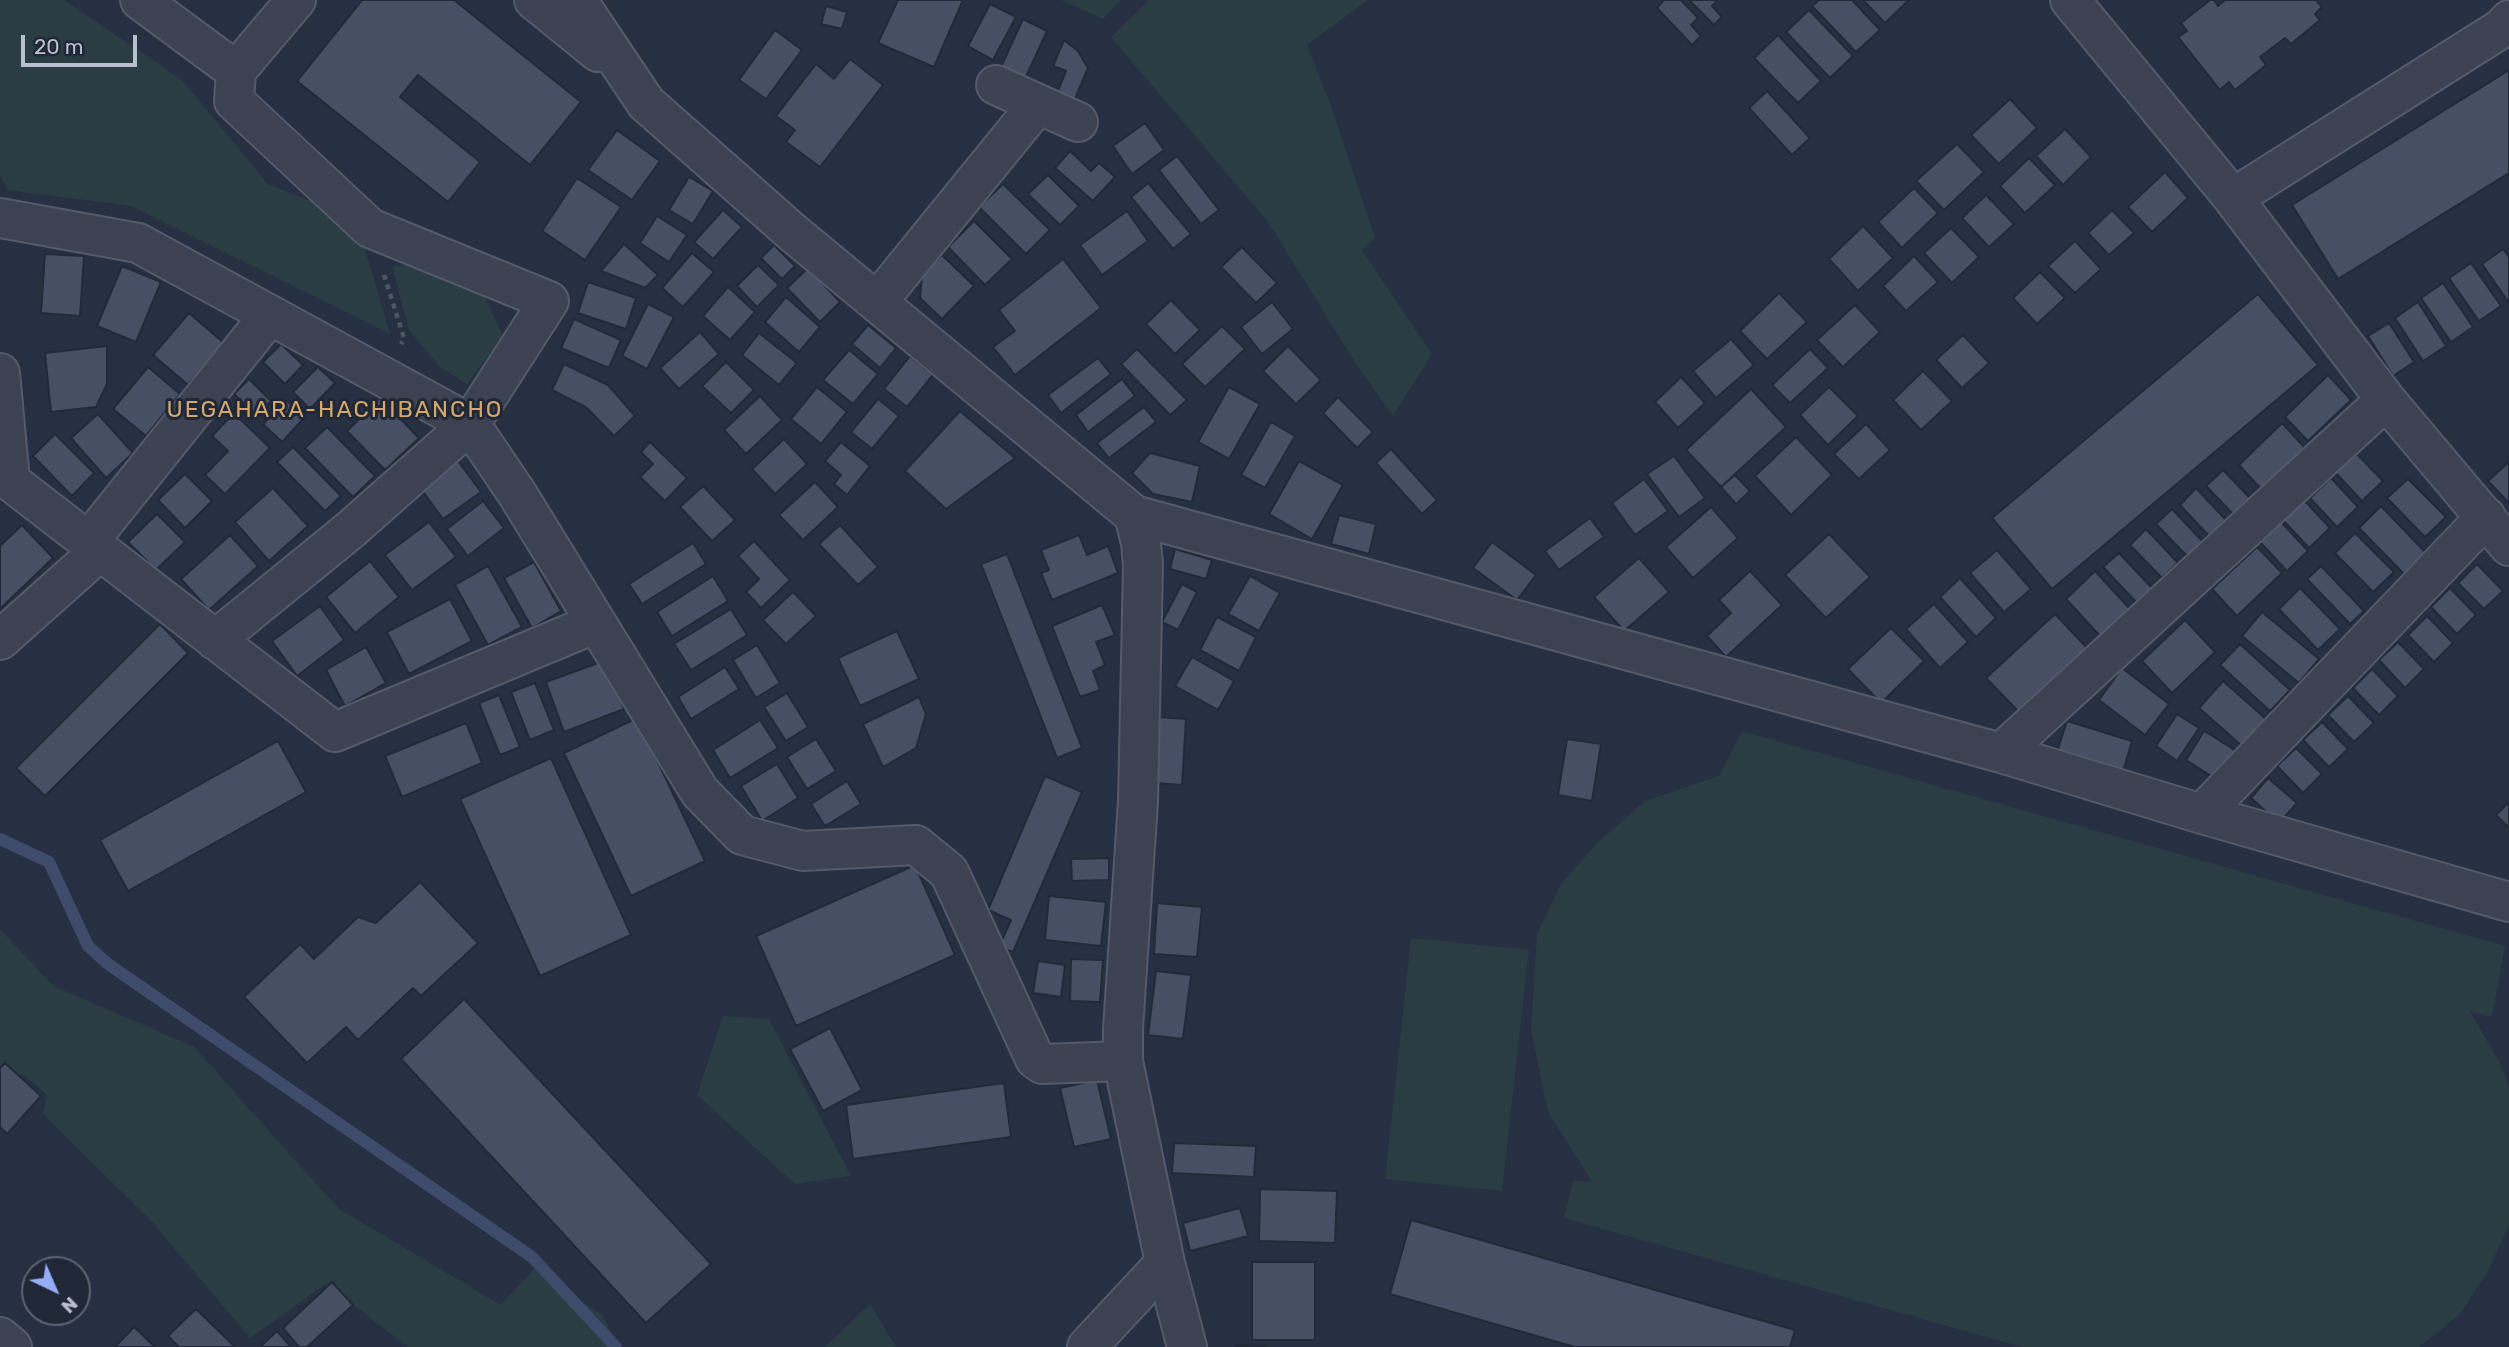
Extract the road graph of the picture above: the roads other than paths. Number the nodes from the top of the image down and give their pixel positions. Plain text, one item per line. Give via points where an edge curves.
1 (139, 0) edge
2 (296, 0) edge
3 (534, 0) edge
4 (577, 0) edge
5 (2070, 0) edge
6 (2509, 20) edge
7 (236, 71) junction
8 (629, 78) junction
9 (996, 86) dead end
10 (1038, 104) junction
11 (1078, 122) dead end
12 (2233, 198) junction
13 (0, 218) edge
14 (877, 302) junction
15 (269, 316) junction
16 (1, 394) edge
17 (2386, 400) junction
18 (470, 424) junction
19 (1134, 515) junction
20 (2498, 532) edge
21 (95, 546) junction
22 (596, 623) junction
23 (0, 640) edge
24 (215, 640) junction
25 (2001, 753) junction
26 (2202, 814) junction
27 (2509, 902) edge
28 (1123, 1060) junction
29 (1165, 1263) junction
30 (0, 1337) edge
31 (12, 1347) edge
32 (1087, 1347) edge
33 (1187, 1347) edge

1 - 7 street
2 - 7 street
3 - 8 street
4 - 8 street
5 - 12 street
6 - 12 street
7 - 18 street via 234,101 370,228 549,301
8 - 14 street via 646,103
9 - 10 street
10 - 11 street
10 - 14 street
12 - 17 street
13 - 15 street via 138,243
14 - 19 street
15 - 18 street
15 - 21 street
16 - 21 street via 10,481
17 - 20 street
17 - 25 street
18 - 22 street
18 - 24 street
19 - 25 street
19 - 28 street via 1143,580 1138,801
20 - 26 street
21 - 23 street
21 - 24 street
22 - 24 street via 335,732
22 - 28 street via 700,792 742,835 803,851 916,845 949,872 1035,1059 1042,1064
25 - 26 street
26 - 27 street
28 - 29 street
29 - 32 street
29 - 33 street
30 - 31 street

